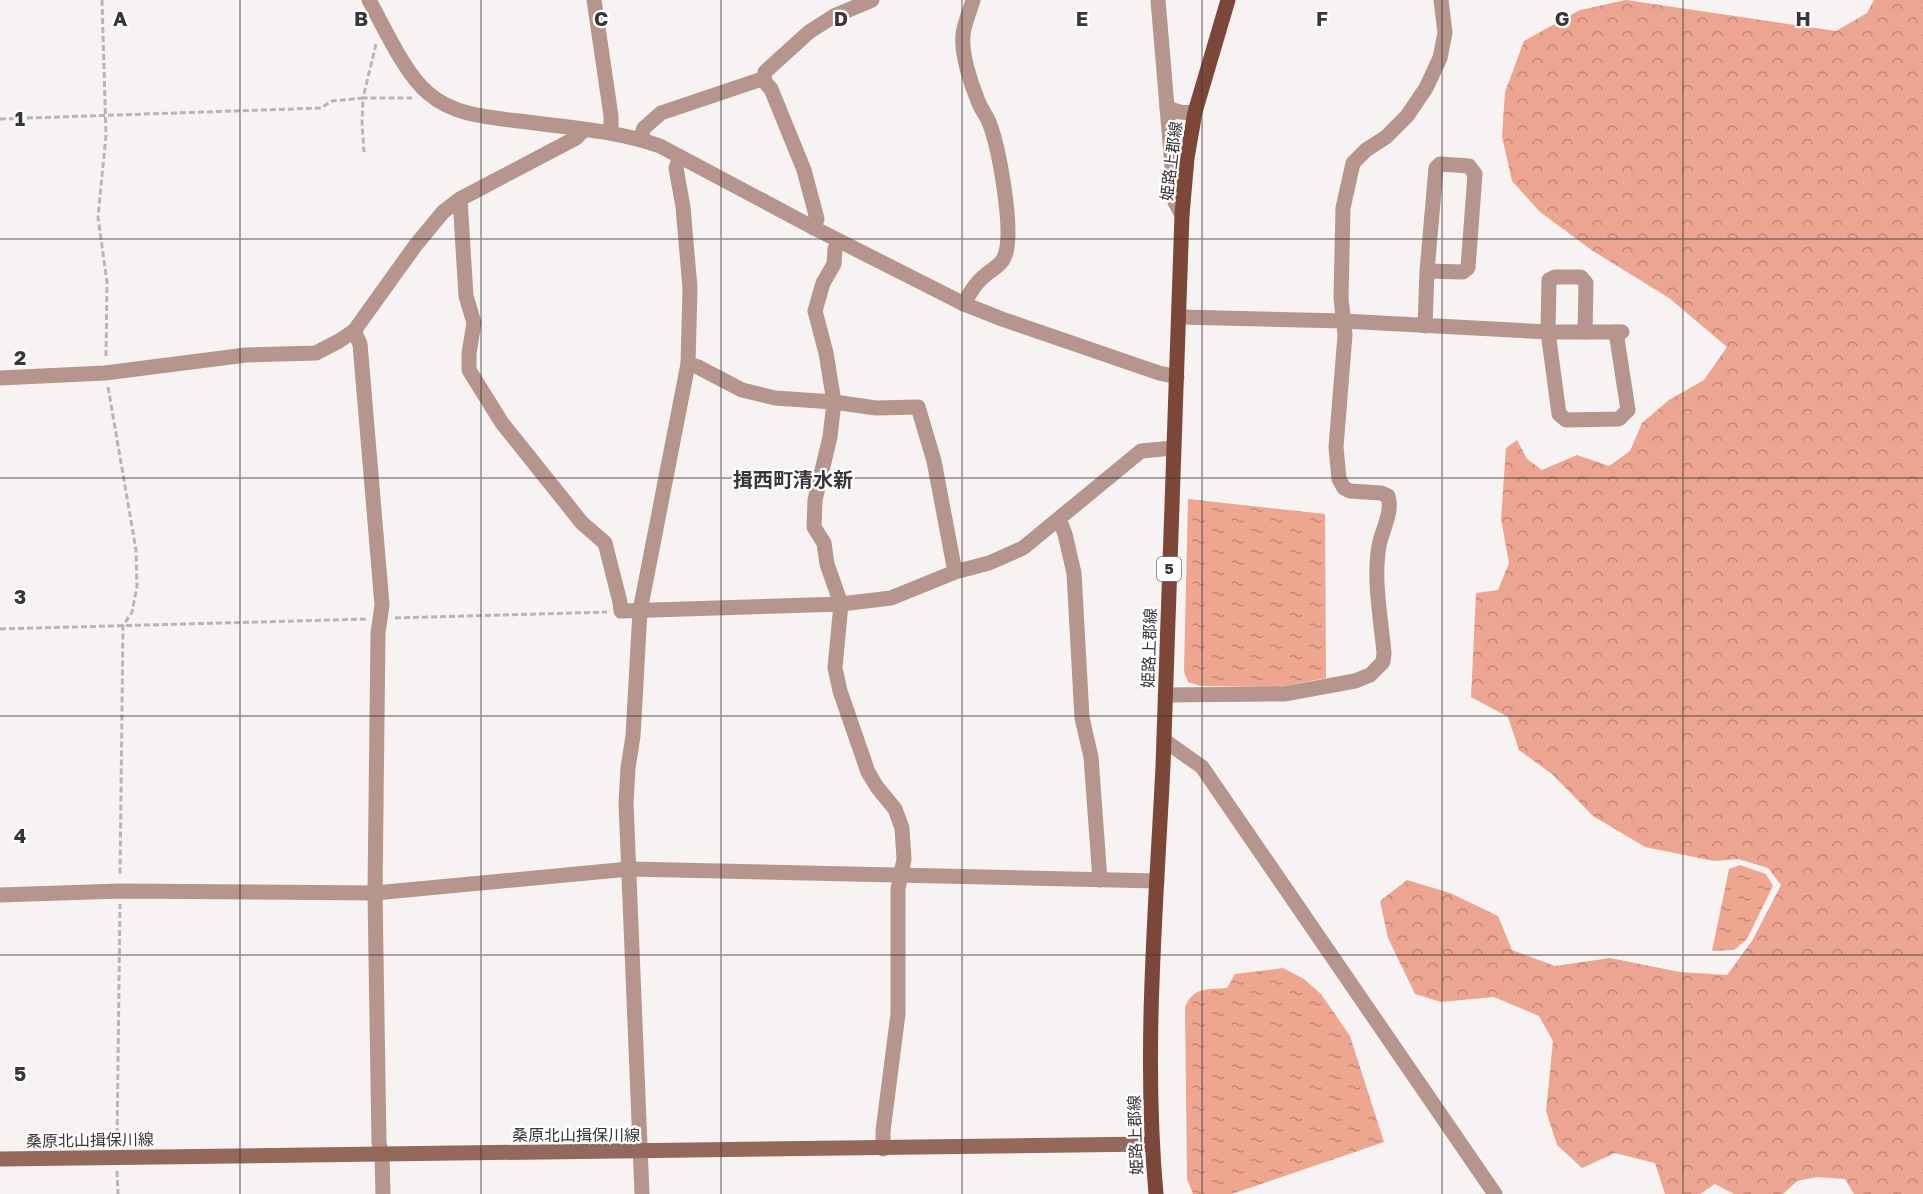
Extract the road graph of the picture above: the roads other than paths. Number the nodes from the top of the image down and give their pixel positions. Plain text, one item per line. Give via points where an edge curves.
1 (369, 0) edge
2 (594, 0) edge
3 (872, 0) edge
4 (974, 0) edge
5 (1158, 0) edge
6 (1228, 0) edge
7 (1441, 0) edge
8 (764, 81) junction
9 (1167, 107) junction
10 (1195, 112) junction
11 (584, 130) junction
12 (611, 133) junction
13 (640, 139) junction
14 (680, 157) junction
15 (460, 199) junction
16 (1182, 215) junction
17 (814, 228) junction
18 (839, 241) junction
19 (1427, 271) junction
20 (964, 304) junction
21 (1179, 317) junction
22 (1343, 321) junction
23 (1425, 326) junction
24 (354, 331) junction
25 (1585, 332) junction
26 (1548, 333) junction
27 (688, 364) junction
28 (1177, 377) junction
29 (0, 378) edge
30 (834, 402) junction
31 (1173, 448) junction
32 (1059, 519) junction
33 (955, 572) junction
34 (841, 604) junction
35 (640, 611) junction
36 (1165, 695) junction
37 (1164, 740) junction
38 (628, 869) junction
39 (901, 876) junction
40 (1100, 880) junction
41 (1158, 881) junction
42 (375, 893) junction
43 (0, 895) edge
44 (1152, 1144) junction
45 (883, 1149) junction
46 (641, 1153) junction
47 (382, 1154) junction
48 (0, 1159) edge
49 (383, 1194) edge
50 (642, 1194) edge
51 (1156, 1194) edge
52 (1495, 1194) edge

1 - 11 street via 409,70 427,93 448,106 479,116
2 - 12 street
3 - 8 street via 809,32 765,72
4 - 20 street via 963,34 964,54 978,102 993,134 1006,203 1008,238 1000,264 982,277
5 - 9 street
6 - 10 main road, 姫路上郡線 / 5
7 - 22 street via 1445,33 1440,58 1426,88 1407,116 1353,163 1342,208
8 - 13 street via 661,113 644,128
8 - 17 street via 771,89 804,170 817,219
9 - 10 street via 1182,113
9 - 16 street via 1175,202
10 - 16 main road, 姫路上郡線 / 5
11 - 12 street
11 - 15 street via 576,138
12 - 13 street
13 - 14 street
14 - 17 street
14 - 27 street via 676,168 690,288
15 - 24 street via 429,229
15 - 35 street via 466,296 474,323 469,370 502,423 582,523 605,543 621,611
16 - 21 main road, 姫路上郡線 / 5
17 - 18 street
18 - 20 street
18 - 30 street via 815,311
19 - 19 street via 1463,272 1468,268 1475,174 1469,166 1440,164 1436,168
19 - 23 street
20 - 28 street
21 - 22 street
21 - 28 main road, 姫路上郡線 / 5
22 - 23 street
22 - 36 street via 1343,378 1336,447 1339,479 1350,491 1388,496 1390,504 1378,561 1383,662 1370,675 1355,681 1284,694
23 - 26 street
24 - 29 street via 316,352 246,355 105,373
24 - 42 street via 360,344 382,604 378,633
25 - 26 street
25 - 26 street via 1586,283 1581,277 1555,277 1549,280
25 - 26 street via 1619,332 1628,410 1619,419 1566,420 1559,414
27 - 30 street via 742,390 775,398
27 - 35 street
28 - 31 main road, 姫路上郡線 / 5
30 - 33 street via 876,408 918,407 934,461
30 - 34 street via 830,437 814,500 814,527 824,543
31 - 32 street via 1141,451
31 - 36 main road, 姫路上郡線 / 5
32 - 33 street via 1023,548
32 - 40 street via 1074,573 1082,718 1091,757
33 - 34 street via 891,598
34 - 35 street
34 - 39 street via 835,668 840,691 868,772 895,809 902,828
35 - 38 street via 626,803
36 - 37 main road, 姫路上郡線 / 5
37 - 41 main road, 姫路上郡線 / 5
37 - 52 street via 1202,767
38 - 39 street
38 - 42 street
38 - 46 street
39 - 40 street
39 - 45 street via 898,1014
40 - 41 street
41 - 44 main road, 姫路上郡線 / 5 via 1151,1025
42 - 43 street via 120,891
42 - 47 street
44 - 45 main road, 桑原北山揖保川線
44 - 51 main road, 姫路上郡線 / 5
45 - 46 main road, 桑原北山揖保川線
46 - 47 main road, 桑原北山揖保川線
46 - 50 street
47 - 48 main road, 桑原北山揖保川線
47 - 49 street

